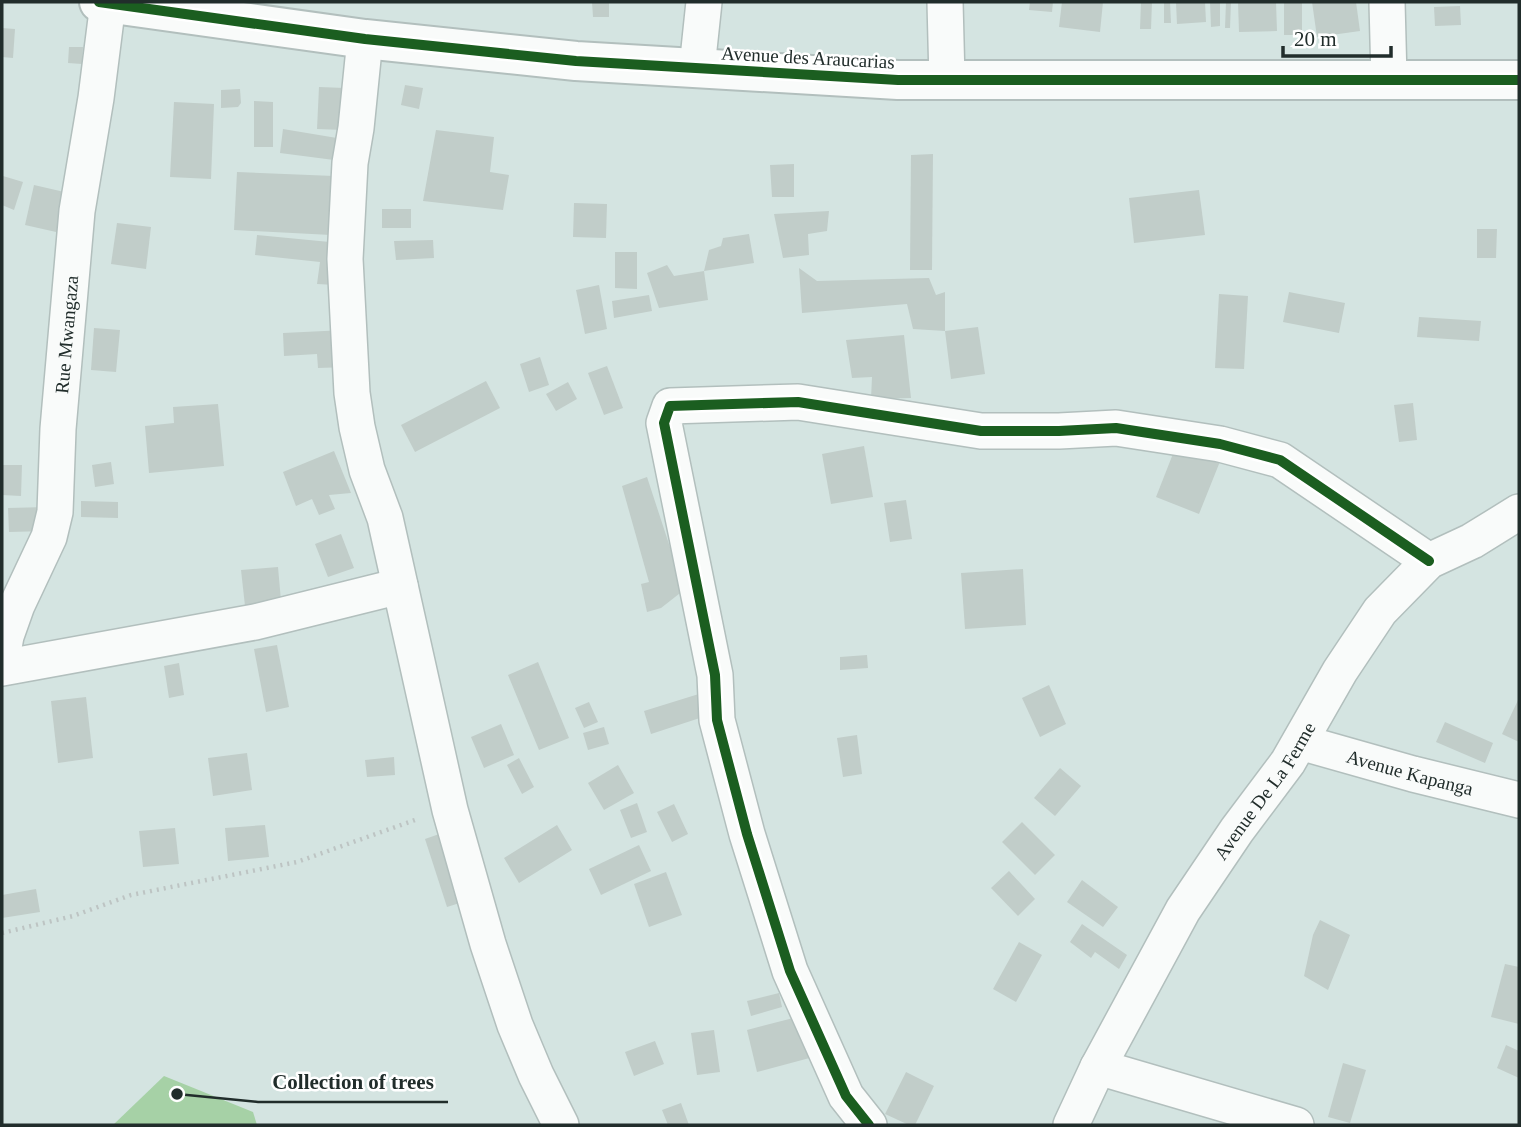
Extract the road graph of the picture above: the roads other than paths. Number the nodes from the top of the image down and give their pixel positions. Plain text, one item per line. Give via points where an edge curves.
1 (704, 2) edge
2 (945, 2) edge
3 (1387, 2) edge
4 (123, 4) edge
5 (365, 39) junction
6 (697, 68) junction
7 (1389, 79) junction
8 (947, 80) junction
9 (1519, 80) edge
10 (1519, 512) edge
11 (1429, 561) junction
12 (400, 586) junction
13 (2, 658) edge
14 (2, 668) edge
15 (1300, 742) junction
16 (1519, 800) edge
17 (1098, 1067) junction
18 (561, 1125) edge
19 (869, 1125) edge
20 (1071, 1125) edge
21 (1296, 1125) edge

1 - 6 street
2 - 8 street
3 - 7 street
4 - 5 street, Avenue des Araucarias
4 - 13 street, Rue Mwangaza via 96,98 77,211 55,512 49,537 17,605
5 - 6 street, Avenue des Araucarias via 576,61
5 - 12 street via 350,163 345,259 352,393 367,470 385,518
6 - 8 street, Avenue des Araucarias
7 - 8 street, Avenue des Araucarias
7 - 9 street, Avenue des Araucarias
10 - 11 street, Avenue De La Ferme
11 - 15 street, Avenue De La Ferme via 1380,611
11 - 19 street via 1280,460 1220,444 1116,428 981,431 798,402 670,406 664,423 715,676 717,720 740,810 790,971 846,1096
12 - 14 street via 255,622
12 - 18 street via 450,810 488,944 515,1025
15 - 16 street, Avenue Kapanga
15 - 17 street, Avenue De La Ferme via 1183,910
17 - 20 street, Avenue De La Ferme
17 - 21 street

